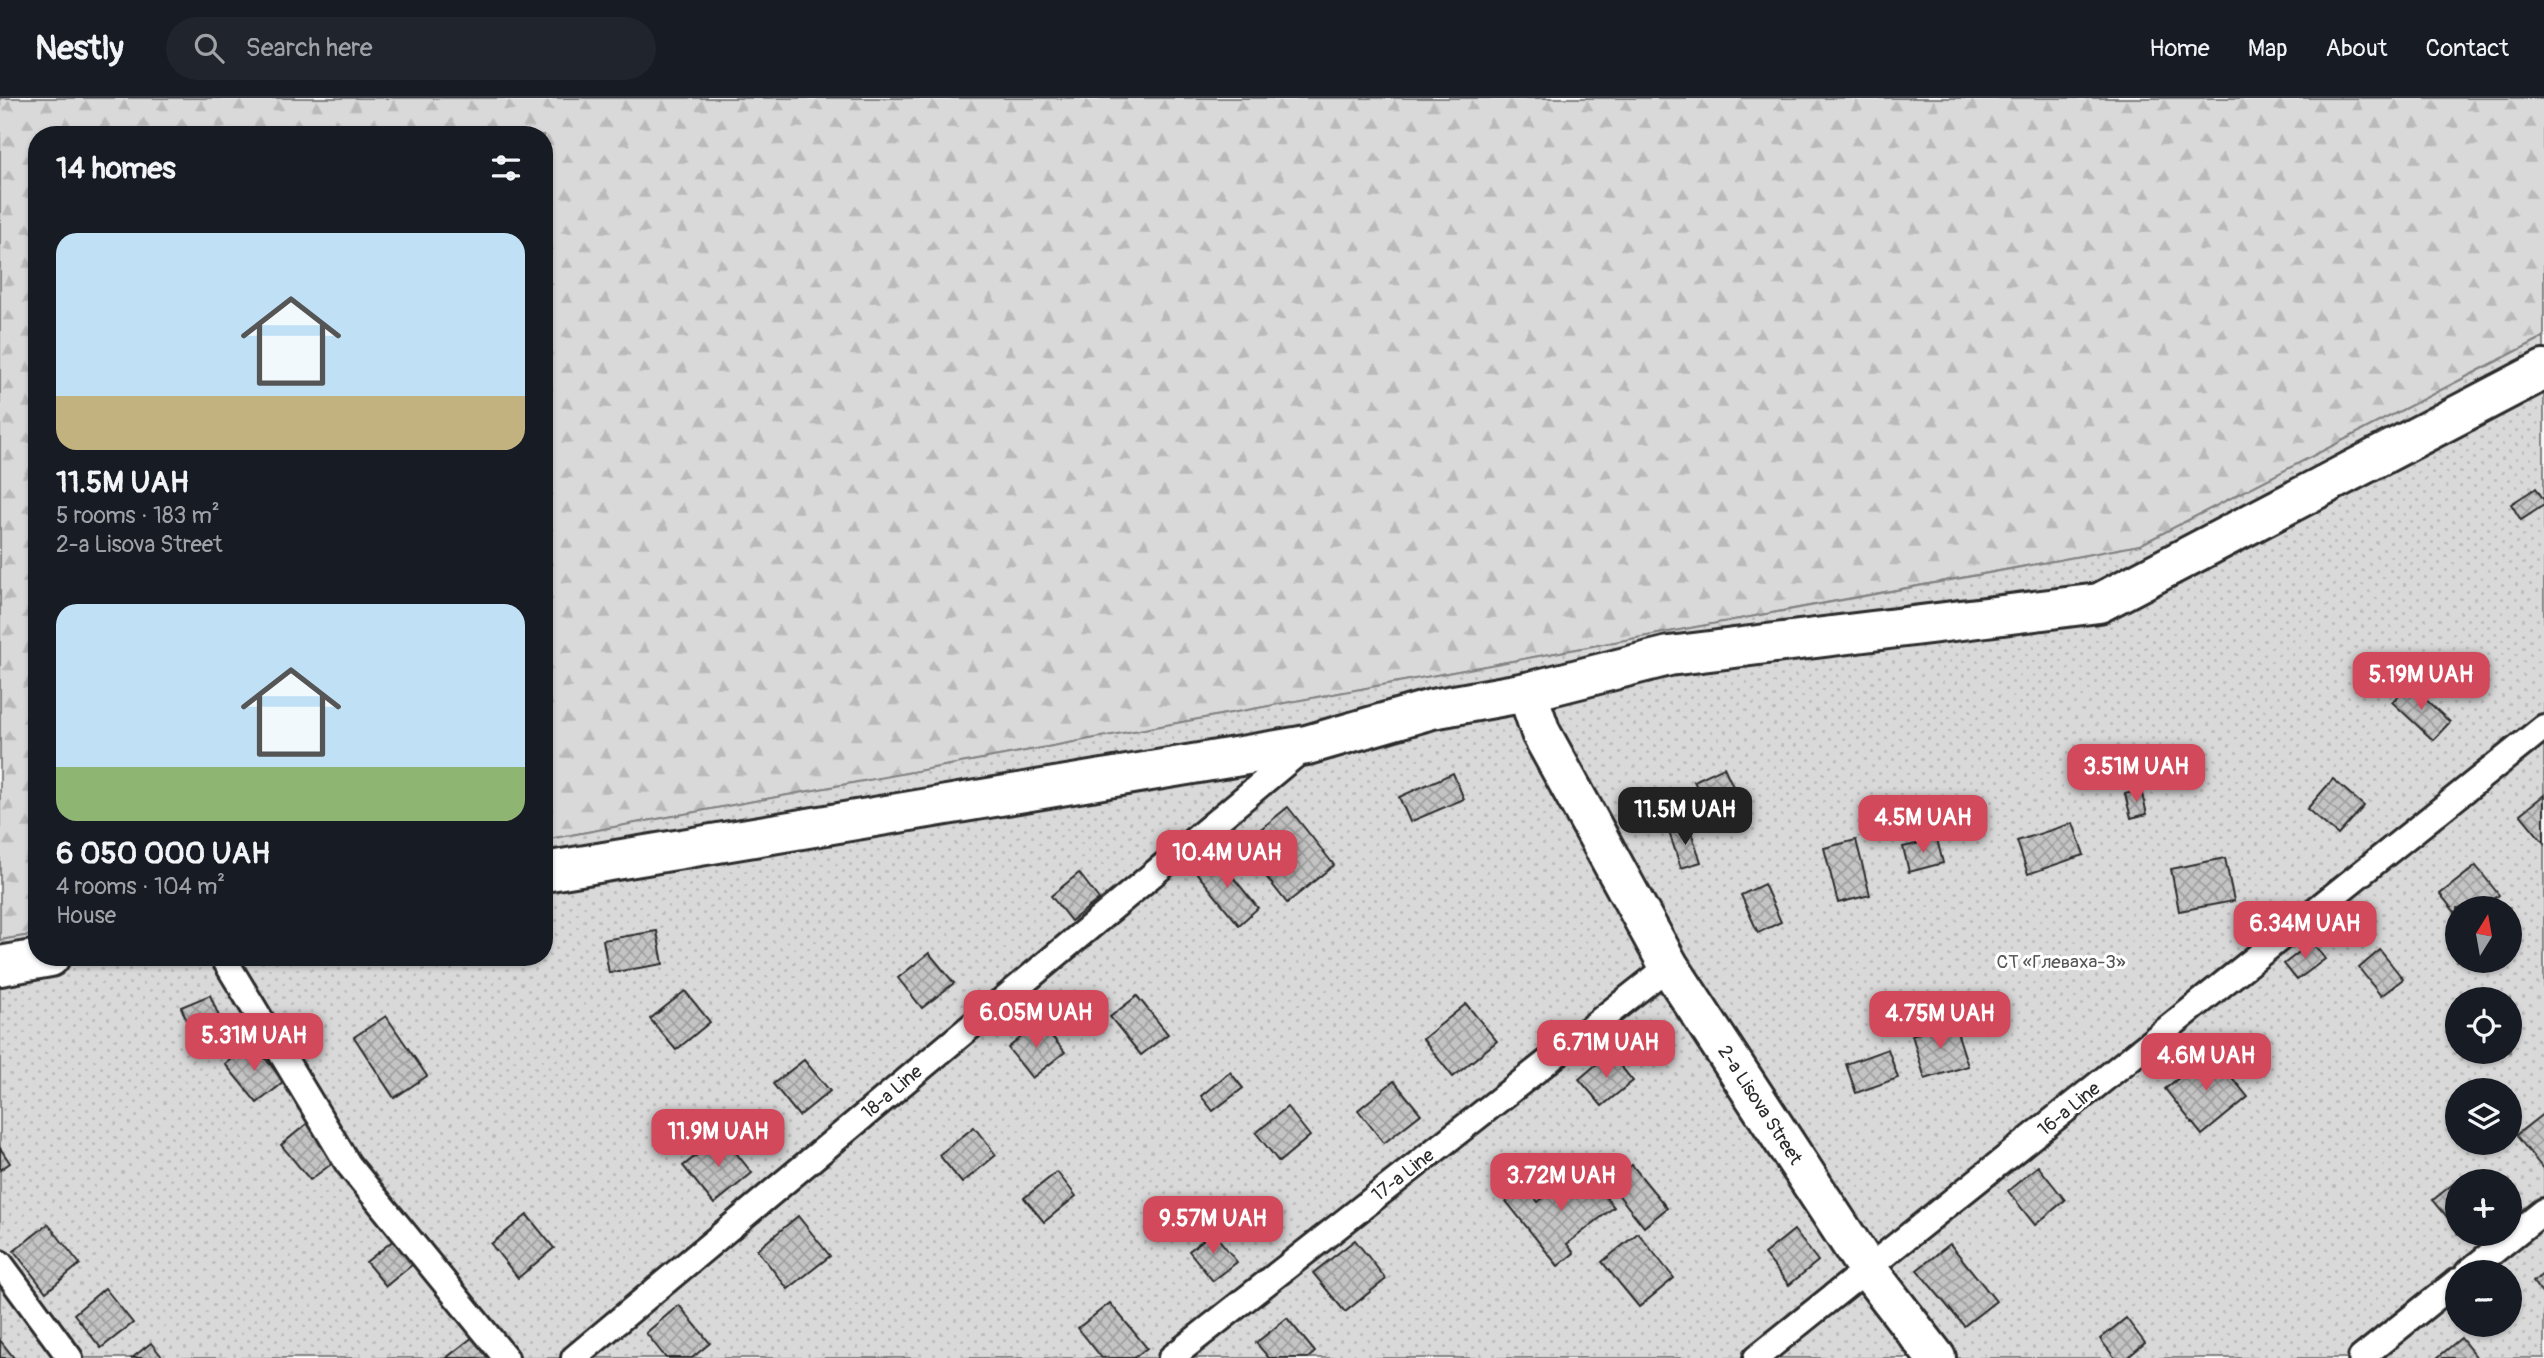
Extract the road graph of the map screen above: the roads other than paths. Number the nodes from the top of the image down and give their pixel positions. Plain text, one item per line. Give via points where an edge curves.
1 (2544, 370) edge
2 (1527, 692) junction
3 (2544, 727) edge
4 (1307, 745) junction
5 (553, 871) edge
6 (28, 961) edge
7 (0, 966) edge
8 (228, 966) edge
9 (1669, 966) junction
10 (2544, 1211) edge
11 (2483, 1260) edge
12 (0, 1263) edge
13 (1868, 1270) junction
14 (2445, 1291) edge
15 (70, 1358) edge
16 (506, 1358) edge
17 (574, 1358) edge
18 (1171, 1358) edge
19 (1756, 1358) edge
20 (1936, 1358) edge
21 (2361, 1358) edge

1 - 2 street via 2099,603 1669,656
2 - 4 street via 1432,709
2 - 9 street, 2-a Lisova Street via 1541,733
3 - 13 lane, 16-a Line
4 - 5 street
4 - 17 lane, 18-a Line
6 - 7 street
8 - 16 lane via 348,1164
9 - 13 street, 2-a Lisova Street
9 - 18 lane, 17-a Line
10 - 11 lane
12 - 15 lane
13 - 19 lane, 16-a Line
13 - 20 street, 2-a Lisova Street
14 - 21 lane

